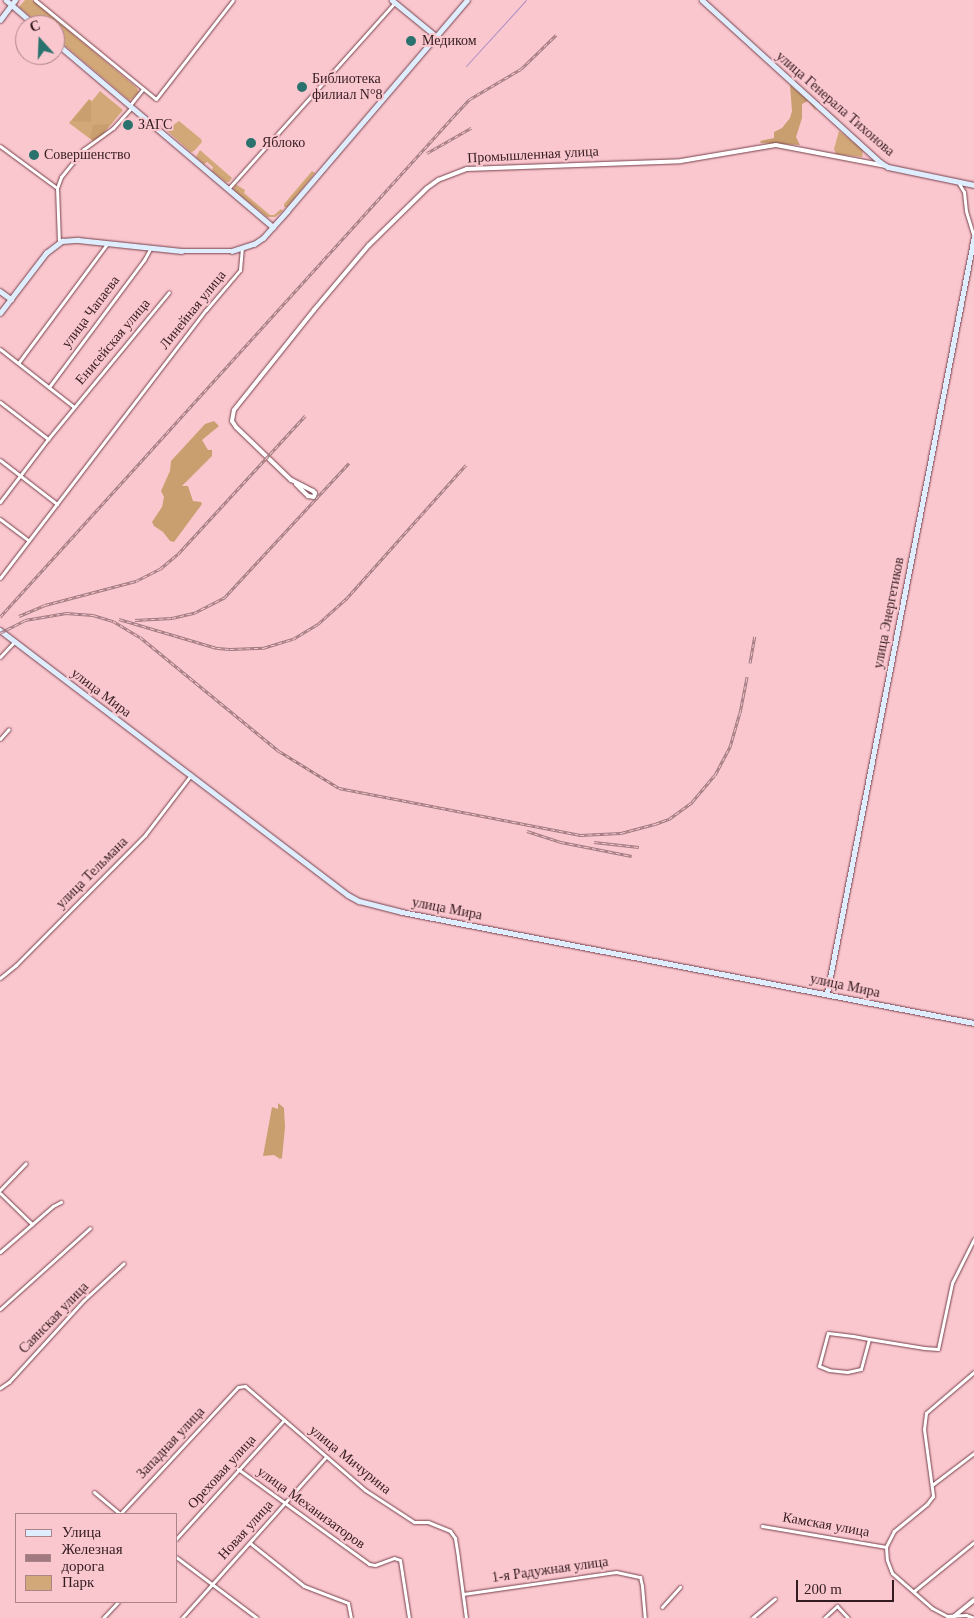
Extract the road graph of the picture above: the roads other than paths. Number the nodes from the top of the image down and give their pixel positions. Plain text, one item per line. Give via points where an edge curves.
1 (6, 0) edge
2 (15, 0) edge
3 (35, 0) edge
4 (232, 0) edge
5 (467, 0) edge
6 (702, 0) edge
7 (394, 1) edge
8 (11, 5) junction
9 (23, 15) edge
10 (0, 20) edge
11 (436, 36) junction
12 (65, 50) edge
13 (143, 89) junction
14 (131, 106) junction
15 (0, 146) edge
16 (888, 167) junction
17 (958, 181) junction
18 (974, 185) edge
19 (57, 188) junction
20 (228, 189) junction
21 (273, 227) junction
22 (974, 238) edge
23 (60, 242) junction
24 (107, 244) junction
25 (150, 249) junction
26 (242, 249) junction
27 (0, 290) edge
28 (170, 292) dead end
29 (11, 299) junction
30 (0, 313) edge
31 (0, 349) edge
32 (18, 362) junction
33 (49, 387) junction
34 (0, 402) edge
35 (74, 407) junction
36 (48, 439) junction
37 (0, 460) edge
38 (20, 475) junction
39 (296, 484) junction
40 (0, 502) edge
41 (57, 504) junction
42 (0, 519) edge
43 (29, 541) junction
44 (0, 578) edge
45 (0, 630) edge
46 (15, 641) junction
47 (0, 656) edge
48 (9, 729) dead end
49 (0, 739) edge
50 (191, 775) junction
51 (0, 978) edge
52 (826, 993) junction
53 (974, 1023) edge
54 (26, 1163) dead end
55 (0, 1191) edge
56 (61, 1202) dead end
57 (32, 1224) junction
58 (90, 1228) dead end
59 (974, 1239) edge
60 (0, 1251) edge
61 (124, 1264) dead end
62 (0, 1309) edge
63 (869, 1339) junction
64 (974, 1372) edge
65 (1, 1386) edge
66 (238, 1387) joint
67 (284, 1420) junction
68 (974, 1453) edge
69 (326, 1457) junction
70 (238, 1469) junction
71 (932, 1485) junction
72 (94, 1492) dead end
73 (285, 1503) junction
74 (120, 1513) edge
75 (122, 1513) edge
76 (762, 1526) dead end
77 (178, 1536) edge
78 (974, 1542) edge
79 (250, 1543) junction
80 (886, 1547) junction
81 (178, 1558) edge
82 (213, 1584) junction
83 (680, 1587) dead end
84 (914, 1592) junction
85 (463, 1594) junction
86 (775, 1599) dead end
87 (974, 1600) edge
88 (117, 1603) edge
89 (662, 1607) dead end
90 (953, 1617) edge
91 (103, 1618) edge
92 (182, 1618) edge
93 (257, 1618) edge
94 (351, 1618) edge
95 (408, 1618) edge
96 (466, 1618) edge
97 (645, 1618) edge
98 (752, 1618) edge
99 (824, 1618) edge
100 (848, 1618) edge
101 (974, 1618) edge

1 - 8 main road
2 - 8 main road
3 - 13 street
4 - 13 street via 156,98
5 - 11 main road
6 - 16 main road, улица Генерала Тихонова
7 - 11 main road
7 - 20 street
8 - 9 main road
8 - 10 main road
11 - 21 main road
12 - 14 main road
13 - 14 street
14 - 19 street via 114,128 84,150 61,177
14 - 20 main road
15 - 19 street
16 - 17 main road, улица Генерала Тихонова
16 - 39 street, Промышленная улица via 776,145 681,161 467,169 438,180 369,246 234,410 232,421 236,427
17 - 18 main road, улица Генерала Тихонова
17 - 22 street via 964,192
19 - 23 street
20 - 21 main road
21 - 26 main road via 254,244
22 - 52 main road, улица Энергетиков
23 - 24 main road via 78,240
23 - 29 main road via 46,253
24 - 25 main road
24 - 32 street, улица Чапаева
25 - 26 main road
25 - 33 street, улица Чапаева
26 - 41 street, Линейная улица via 240,270
27 - 29 main road
28 - 35 street, Енисейская улица
29 - 30 main road
31 - 32 street
32 - 33 street
33 - 35 street
34 - 36 street
35 - 36 street, Енисейская улица
36 - 38 street, Енисейская улица
37 - 38 street
38 - 40 street, Енисейская улица
38 - 41 street
39 - 39 street, Промышленная улица via 308,496 314,497 313,491
41 - 43 street, Линейная улица
42 - 43 street
43 - 44 street, Линейная улица
45 - 46 main road, улица Мира
46 - 47 street
46 - 50 main road, улица Мира
48 - 49 street
50 - 51 street, улица Тельмана via 145,835
50 - 52 main road, улица Мира via 348,896 359,901
52 - 53 main road, улица Мира
54 - 55 street
55 - 57 street
56 - 57 street
57 - 60 street
58 - 62 street
59 - 63 street via 952,1283 938,1349
61 - 65 street, Саянская улица via 84,1300
63 - 63 street via 828,1333 820,1366 847,1372 861,1369
64 - 71 street via 926,1413 924,1429
66 - 67 street, улица Мичурина via 246,1386
66 - 75 street, Западная улица
67 - 69 street, улица Мичурина
67 - 70 street, Ореховая улица
68 - 71 street
69 - 73 street, Новая улица
69 - 85 street, улица Мичурина via 365,1490 405,1517 450,1531 455,1538
70 - 73 street, улица Механизаторов
70 - 77 street, Ореховая улица
71 - 80 street via 931,1500 894,1531
72 - 74 street
73 - 79 street, Новая улица
73 - 95 street, улица Механизаторов via 369,1564 394,1558 400,1560
76 - 80 street, Камская улица
78 - 84 street
79 - 82 street, Новая улица
79 - 94 street via 304,1586 348,1603
80 - 84 street via 892,1573
81 - 82 street
82 - 92 street, Новая улица
82 - 93 street
83 - 89 street
84 - 90 street via 938,1612
85 - 96 street
85 - 97 street, 1-я Радужная улица via 608,1571 640,1577
86 - 98 street
87 - 90 street
88 - 91 street
90 - 101 street via 966,1615
99 - 100 street via 837,1606

